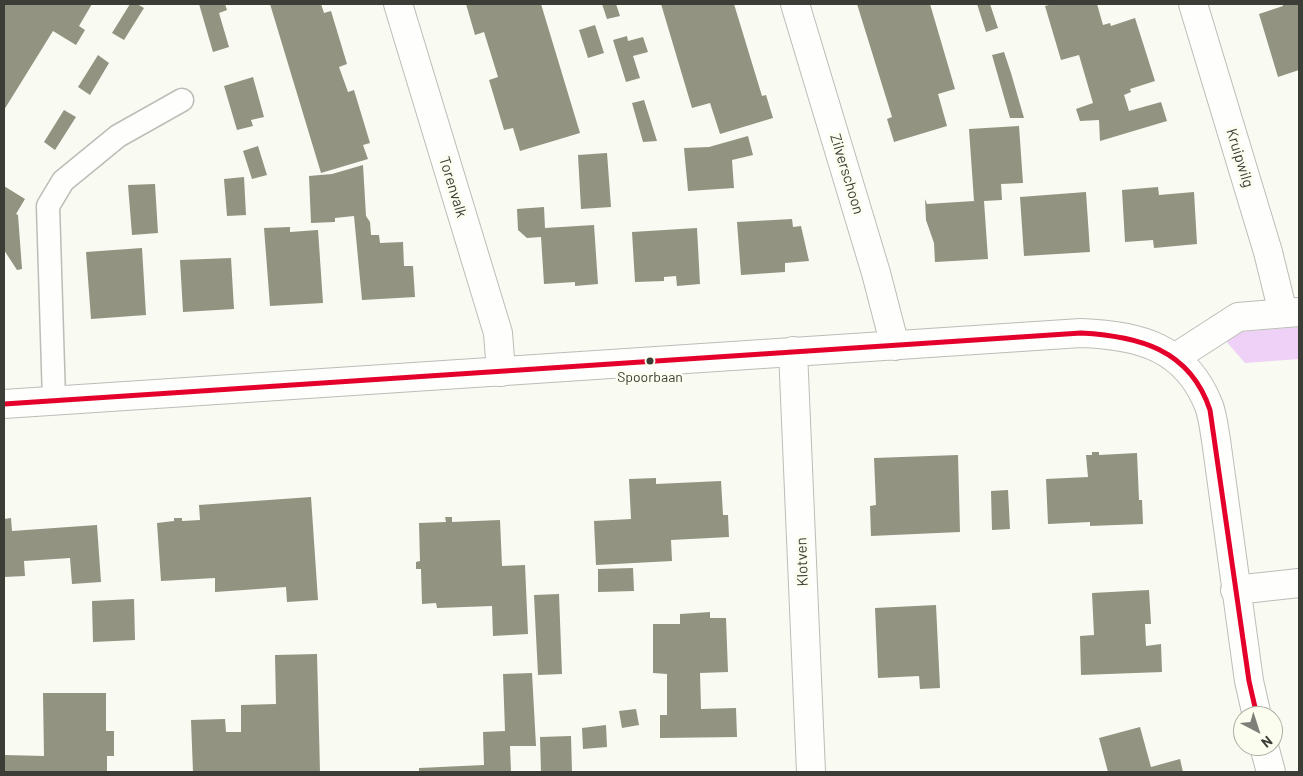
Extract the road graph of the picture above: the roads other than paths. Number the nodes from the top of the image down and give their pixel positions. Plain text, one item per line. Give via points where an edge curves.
1 (398, 4) edge
2 (795, 4) edge
3 (1193, 4) edge
4 (182, 100) dead end
5 (1291, 312) edge
6 (895, 346) junction
7 (793, 351) junction
8 (1176, 357) junction
9 (501, 372) junction
10 (54, 400) junction
11 (4, 404) edge
12 (1299, 583) edge
13 (1235, 590) junction
14 (1255, 706) edge
15 (1267, 756) edge
16 (811, 772) edge
17 (1271, 772) edge

1 - 9 street, Torenvalk via 498,333
2 - 6 street, Zilverschoon
3 - 5 street, Kruipwilg via 1268,252
4 - 10 lane via 118,136 63,182 48,206
5 - 8 street via 1238,317
6 - 7 street
6 - 8 street via 1107,334 1143,340
7 - 9 street
7 - 16 street, Klotven
8 - 13 street via 1194,377 1209,407
9 - 10 street
10 - 11 street
12 - 13 street
13 - 14 street
15 - 17 street

